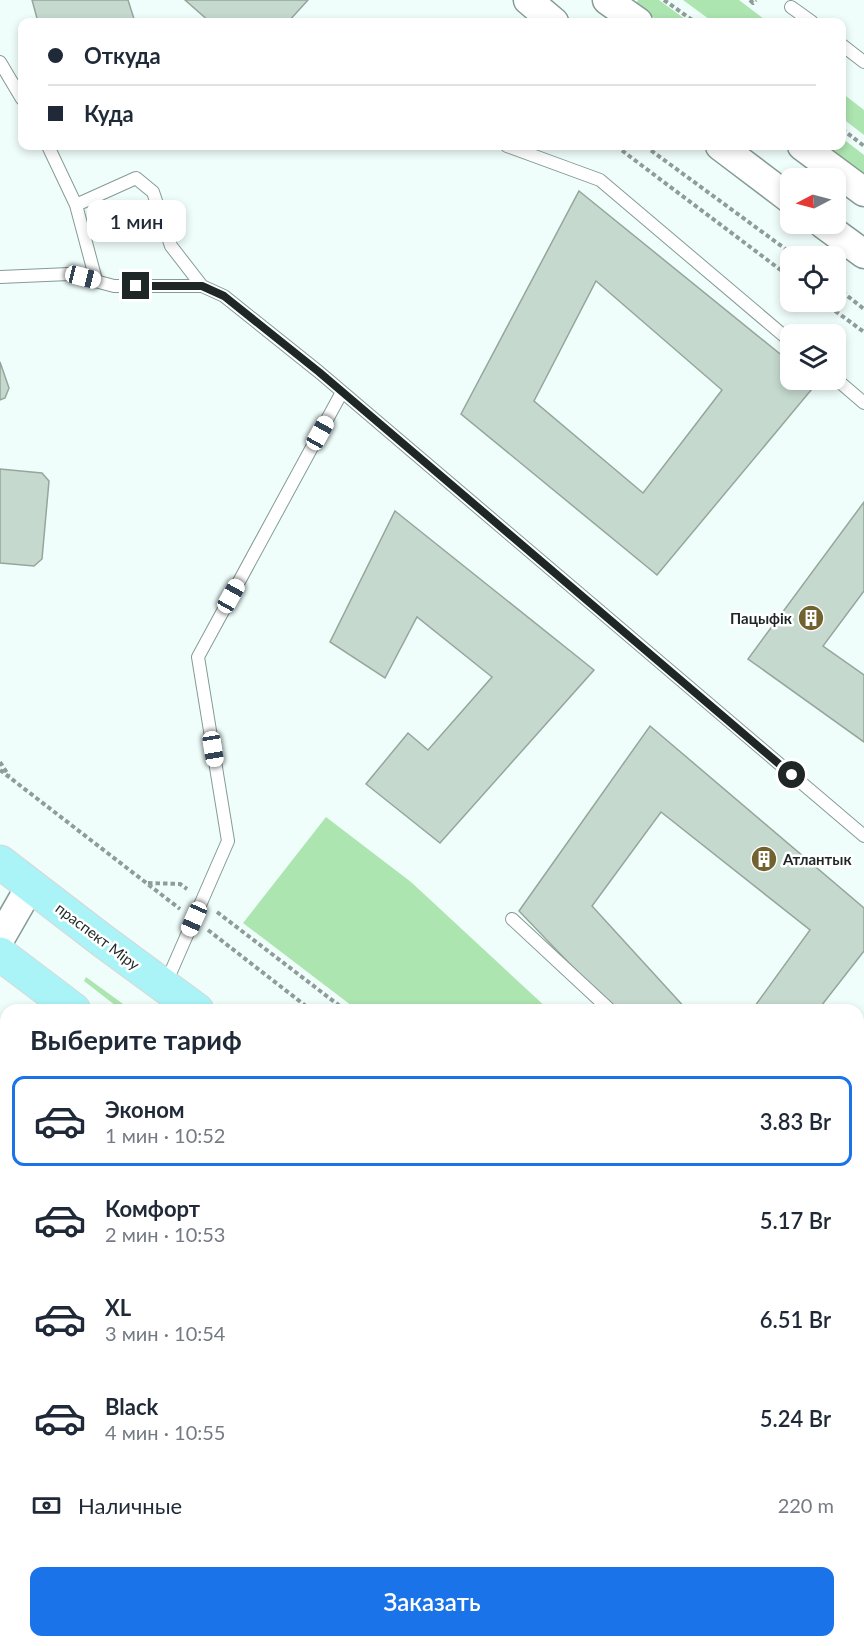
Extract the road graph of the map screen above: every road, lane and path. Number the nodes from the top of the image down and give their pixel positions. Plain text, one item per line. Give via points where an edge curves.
1 (528, 0) edge
2 (607, 0) edge
3 (664, 0) edge
4 (750, 0) edge
5 (756, 0) edge
6 (791, 7) dead end
7 (549, 18) edge
8 (632, 18) edge
9 (689, 18) edge
10 (806, 18) edge
11 (846, 48) edge
12 (0, 62) edge
13 (864, 62) edge
14 (18, 92) edge
15 (846, 132) edge
16 (864, 146) edge
17 (50, 150) edge
18 (518, 150) edge
19 (621, 150) edge
20 (650, 150) edge
21 (725, 150) edge
22 (807, 150) edge
23 (780, 191) edge
24 (864, 192) edge
25 (76, 205) junction
26 (837, 234) edge
27 (781, 246) edge
28 (864, 254) edge
29 (780, 269) edge
30 (0, 277) edge
31 (96, 280) junction
32 (202, 286) junction
33 (846, 295) edge
34 (864, 309) edge
35 (836, 312) edge
36 (780, 333) edge
37 (864, 333) edge
38 (846, 388) edge
39 (342, 392) junction
40 (864, 403) edge
41 (0, 762) edge
42 (0, 770) edge
43 (11, 779) junction
44 (864, 837) edge
45 (0, 861) edge
46 (147, 883) junction
47 (31, 885) junction
48 (202, 901) junction
49 (194, 919) junction
50 (512, 919) dead end
51 (0, 939) edge
52 (0, 954) edge
53 (165, 985) junction
54 (66, 1004) edge
55 (189, 1004) edge
56 (303, 1004) edge
57 (337, 1004) edge
58 (604, 1004) edge
59 (0, 1352) edge
60 (0, 1358) edge

1 - 7 street
2 - 8 street
3 - 9 path
4 - 5 path
6 - 10 lane
11 - 13 lane
12 - 14 lane
15 - 16 path
17 - 25 lane
18 - 36 lane via 600,180
19 - 29 path
20 - 27 path
21 - 23 street
22 - 24 street
25 - 31 lane
25 - 32 lane via 136,178 153,192 171,246
26 - 28 street
30 - 31 lane via 69,274
31 - 32 lane via 114,286
32 - 39 lane via 224,296
33 - 34 path
35 - 37 path
38 - 40 lane
39 - 44 lane
39 - 48 lane via 198,657 228,840
41 - 43 path
42 - 43 path
43 - 46 path
45 - 47 main road, праспект Міру
46 - 48 path via 180,884
46 - 49 path
47 - 51 street
47 - 53 main road, праспект Міру
48 - 49 lane
48 - 57 path
49 - 53 lane
49 - 56 path
50 - 58 lane
52 - 54 main road
53 - 55 main road, праспект Міру
59 - 60 path

